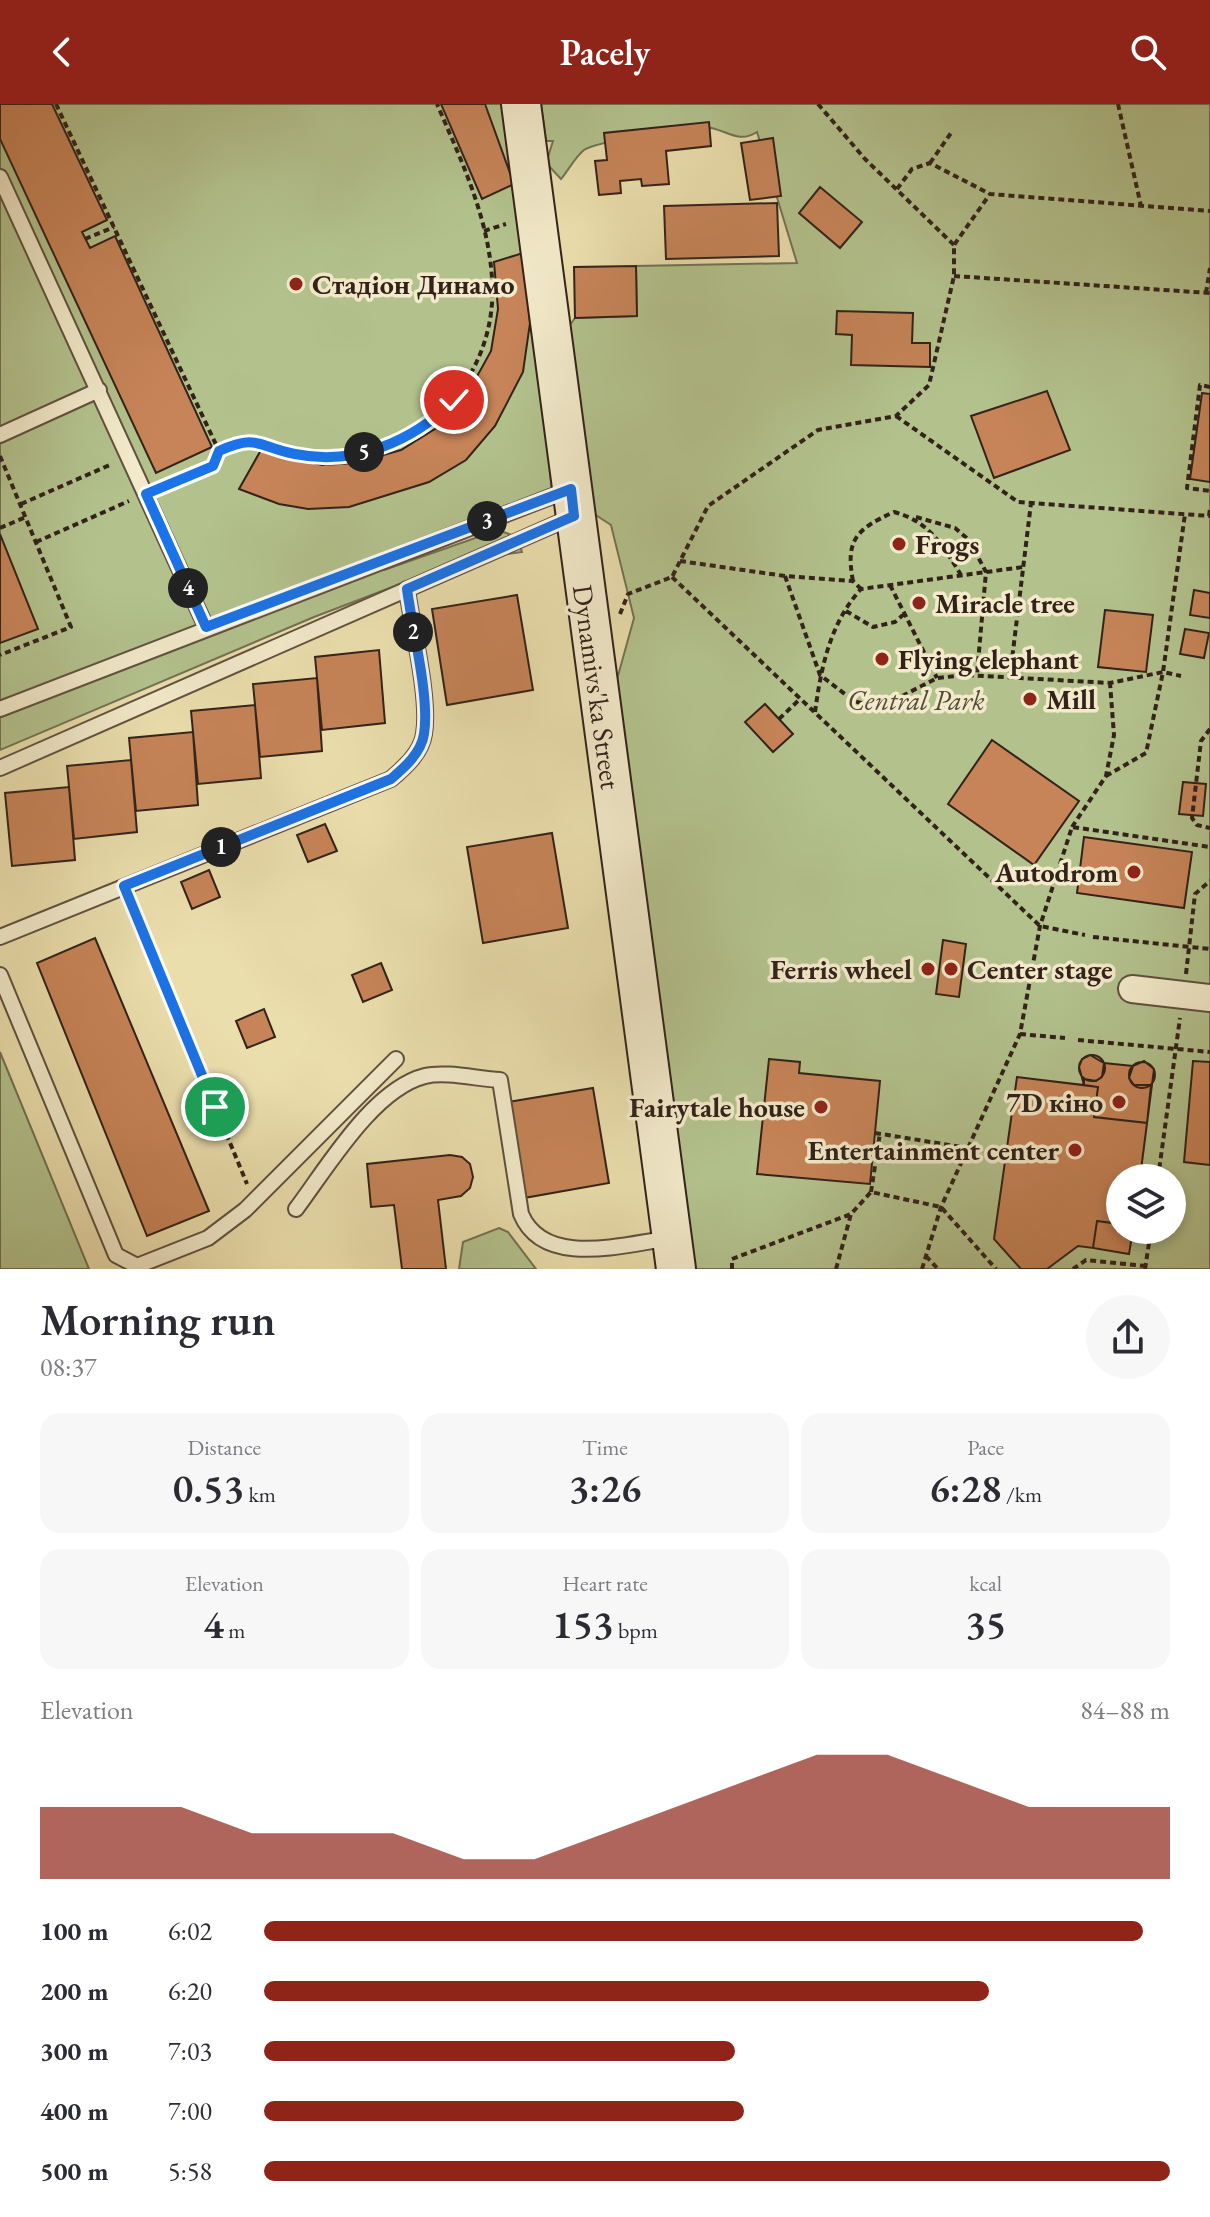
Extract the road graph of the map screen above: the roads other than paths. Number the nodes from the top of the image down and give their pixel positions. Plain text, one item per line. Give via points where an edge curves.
1 (521, 104) edge
2 (0, 177) edge
3 (99, 390) junction
4 (0, 435) edge
5 (573, 502) junction
6 (407, 589) junction
7 (206, 627) junction
8 (0, 709) edge
9 (0, 768) edge
10 (0, 937) edge
11 (0, 975) edge
12 (1132, 989) dead end
13 (1210, 998) edge
14 (396, 1059) dead end
15 (296, 1209) dead end
16 (674, 1253) edge

1 - 5 street, Dynamivs'ka Street
2 - 3 lane
3 - 4 lane
3 - 7 lane
5 - 6 lane
5 - 7 lane
5 - 16 street, Dynamivs'ka Street
6 - 9 lane
6 - 10 lane via 424,736 410,762 391,779
7 - 8 lane
11 - 14 lane via 116,1255 137,1266 208,1238 254,1201
12 - 13 street
15 - 16 lane via 352,1134 392,1092 426,1076 500,1080 521,1214 532,1233 552,1248

